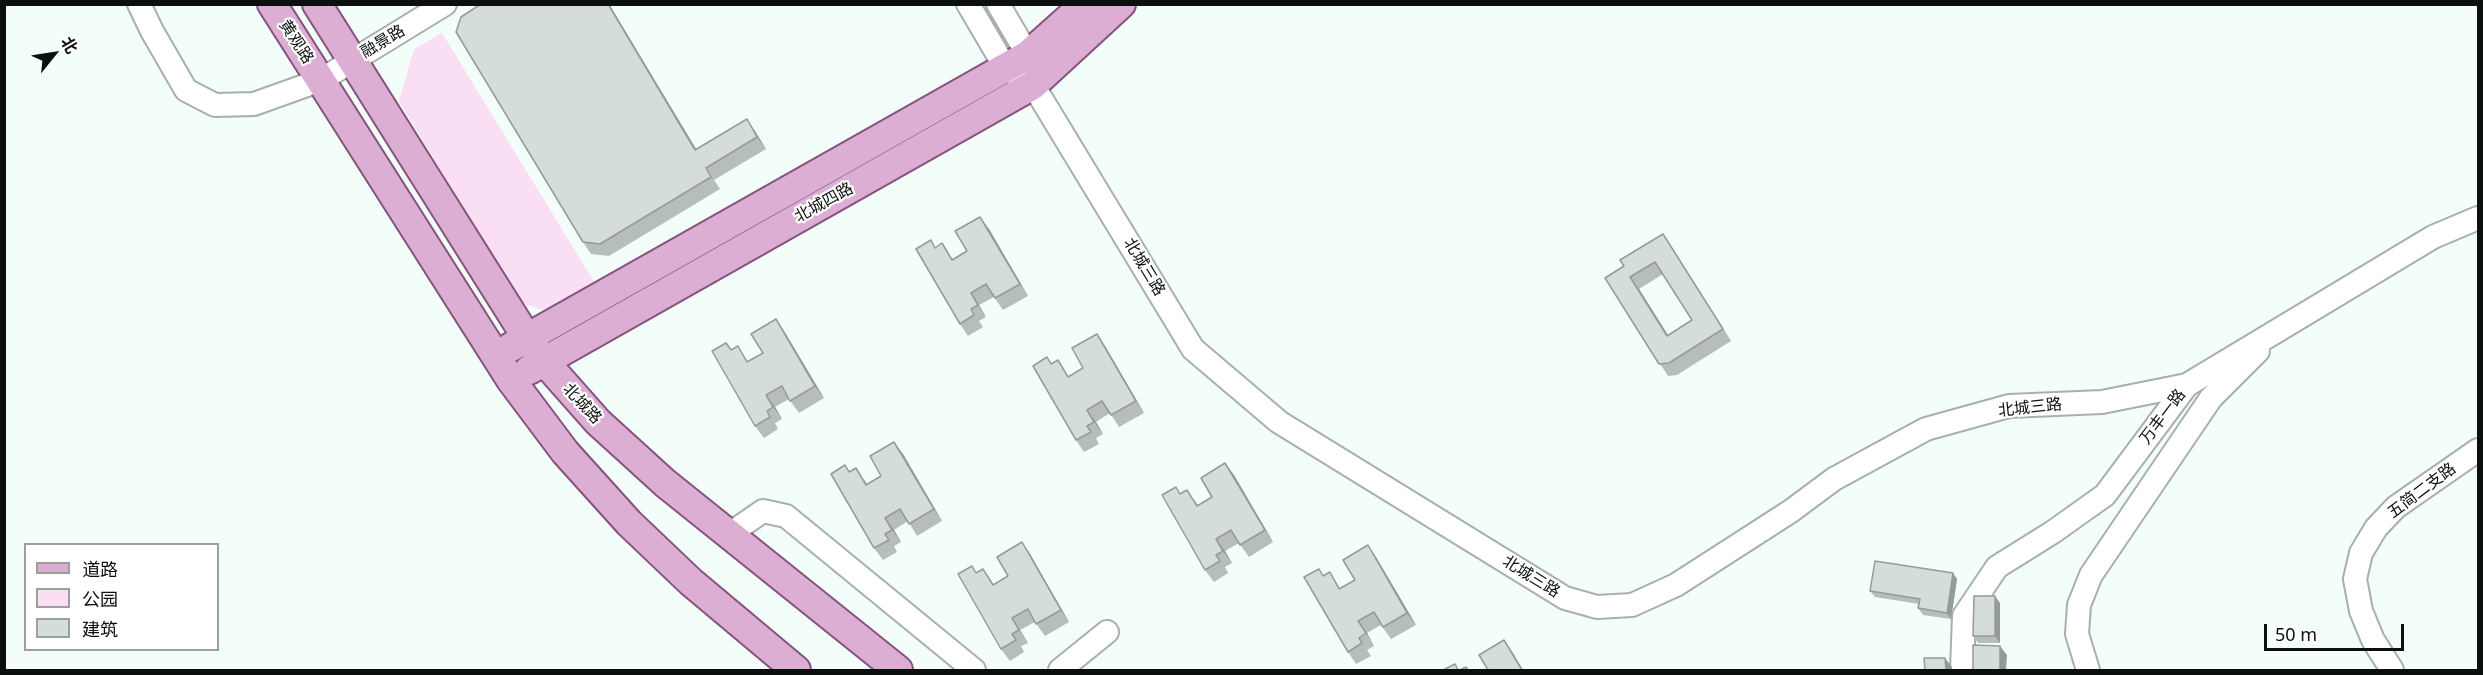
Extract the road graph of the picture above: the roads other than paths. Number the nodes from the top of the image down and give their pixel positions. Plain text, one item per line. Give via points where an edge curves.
1 (140, 4) edge
2 (272, 4) edge
3 (317, 4) edge
4 (445, 4) edge
5 (968, 4) edge
6 (998, 4) edge
7 (1085, 4) edge
8 (1121, 4) edge
9 (353, 60) junction
10 (1017, 61) junction
11 (321, 80) junction
12 (1033, 85) junction
13 (2478, 218) edge
14 (2279, 328) junction
15 (527, 338) junction
16 (497, 355) junction
17 (544, 361) junction
18 (511, 380) junction
19 (2187, 385) junction
20 (2478, 450) edge
21 (728, 535) junction
22 (1107, 632) dead end
23 (796, 670) edge
24 (898, 670) edge
25 (974, 670) edge
26 (1060, 670) edge
27 (1962, 670) edge
28 (2088, 670) edge
29 (2392, 670) edge

1 - 11 street, 融景路 via 186,90 215,105 254,104
2 - 11 main road, 黄观路
3 - 9 main road
4 - 9 street, 融景路
5 - 10 street, 北城三路
6 - 10 street, 北城三路
7 - 10 main road, 北城四路
8 - 12 main road, 北城四路
9 - 11 street, 融景路
9 - 15 main road, 北城路
10 - 12 street, 北城三路
10 - 15 main road, 北城四路
11 - 16 main road
12 - 17 main road, 北城四路
12 - 19 street, 北城三路 via 1193,349 1279,422 1565,598 1597,608 1632,604 1676,585 1834,479 1926,429 2009,406 2102,402
13 - 14 street, 万丰一路 via 2433,237
14 - 19 street, 万丰一路
14 - 28 street via 2211,398 2091,575 2079,605 2077,634
15 - 16 main road, 北城四路
15 - 17 main road, 北城路
16 - 18 main road
17 - 18 main road, 北城四路
17 - 21 main road, 北城路 via 598,422
18 - 23 main road via 565,452 629,524
19 - 27 street, 万丰一路 via 2105,495 1997,567 1964,616
20 - 29 street, 五简二支路 via 2396,507 2376,528 2361,553 2355,579 2361,611
21 - 24 main road, 北城路
21 - 25 street via 763,511 786,516
22 - 26 street

